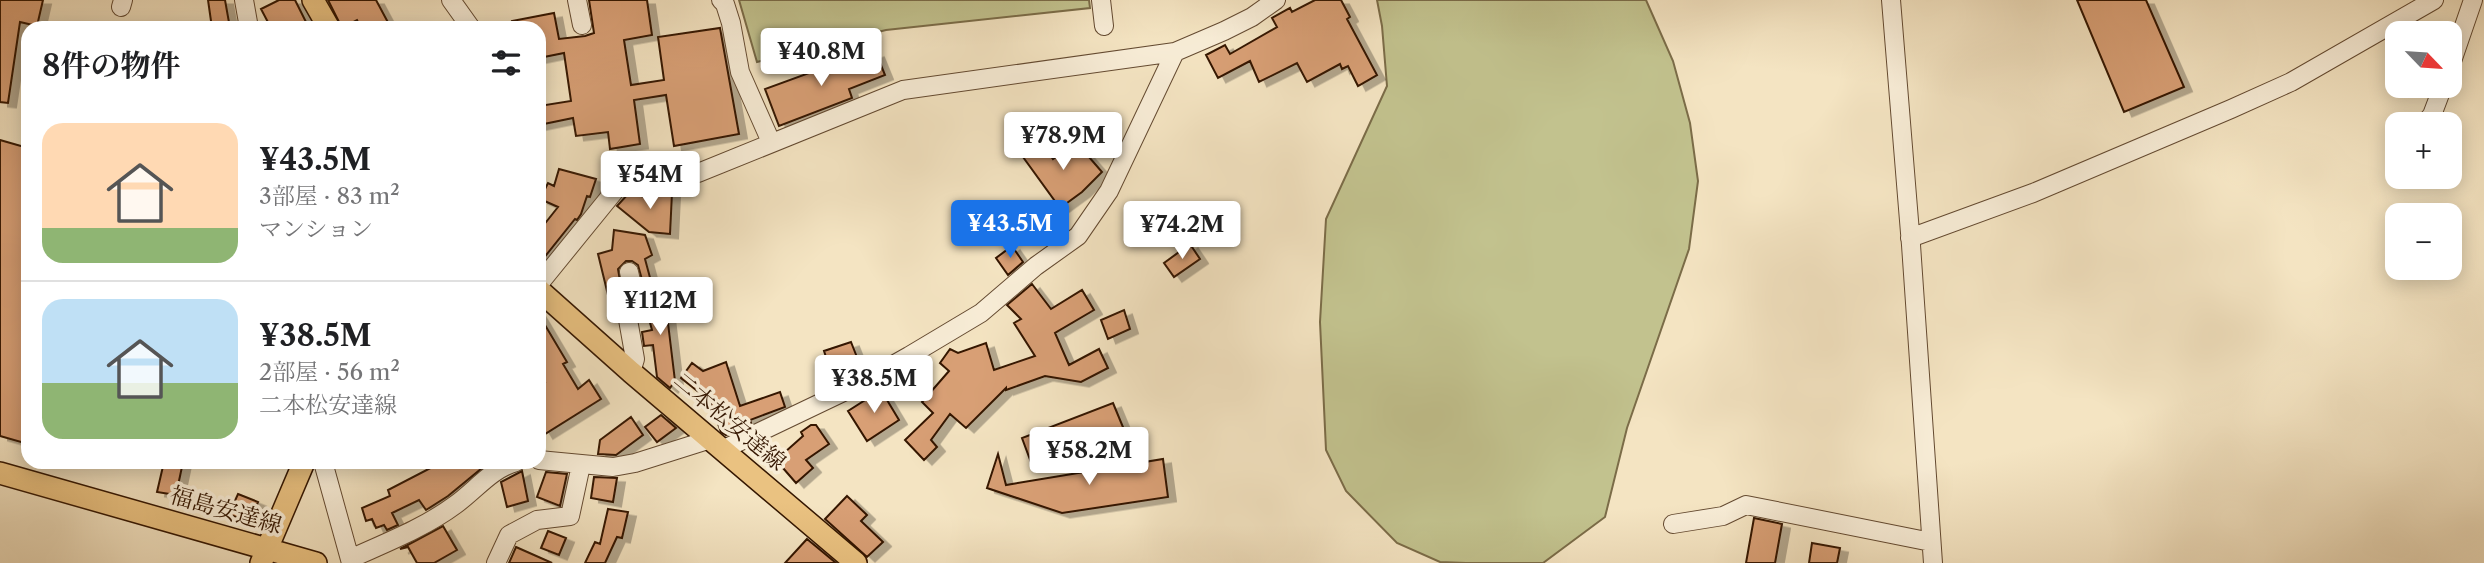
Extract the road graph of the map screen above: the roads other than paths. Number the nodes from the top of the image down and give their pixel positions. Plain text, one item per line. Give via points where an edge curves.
1 (244, 0) edge
2 (313, 0) edge
3 (451, 0) edge
4 (577, 0) edge
5 (721, 0) edge
6 (1101, 0) edge
7 (1276, 0) edge
8 (1891, 0) edge
9 (2434, 0) edge
10 (2473, 0) edge
11 (248, 21) edge
12 (325, 21) edge
13 (466, 21) edge
14 (582, 24) dead end
15 (1104, 26) dead end
16 (2462, 32) edge
17 (1175, 52) junction
18 (771, 142) junction
19 (1910, 238) junction
20 (629, 272) dead end
21 (546, 275) edge
22 (546, 296) edge
23 (631, 372) junction
24 (717, 444) junction
25 (546, 461) edge
26 (581, 466) junction
27 (301, 469) edge
28 (325, 469) edge
29 (498, 469) edge
30 (0, 473) edge
31 (1672, 524) dead end
32 (1931, 542) junction
33 (264, 556) edge
34 (351, 561) edge
35 (316, 563) edge
36 (496, 563) edge
37 (856, 563) edge
38 (1933, 563) edge

1 - 11 street
2 - 12 main road
3 - 13 street
4 - 14 street
5 - 18 street via 731,23 740,72
6 - 15 street
7 - 17 street via 1224,32
8 - 19 street
9 - 19 street via 2291,82 2033,193
10 - 16 street
17 - 18 street via 903,90
17 - 24 street via 1109,191 1077,236 981,313 909,356 856,386
18 - 21 street via 698,173 629,180 617,188
19 - 32 street
20 - 23 street via 636,302 627,314 635,359
22 - 23 main road, 二本松安達線
23 - 24 main road, 二本松安達線
24 - 26 street via 613,467
24 - 37 main road, 二本松安達線
25 - 26 street
26 - 36 street via 570,516 537,520 509,535
27 - 33 main road
28 - 34 street
29 - 34 street via 455,506
30 - 33 main road, 福島安達線
31 - 32 street via 1723,516 1746,506
32 - 38 street
33 - 35 main road, 福島安達線

